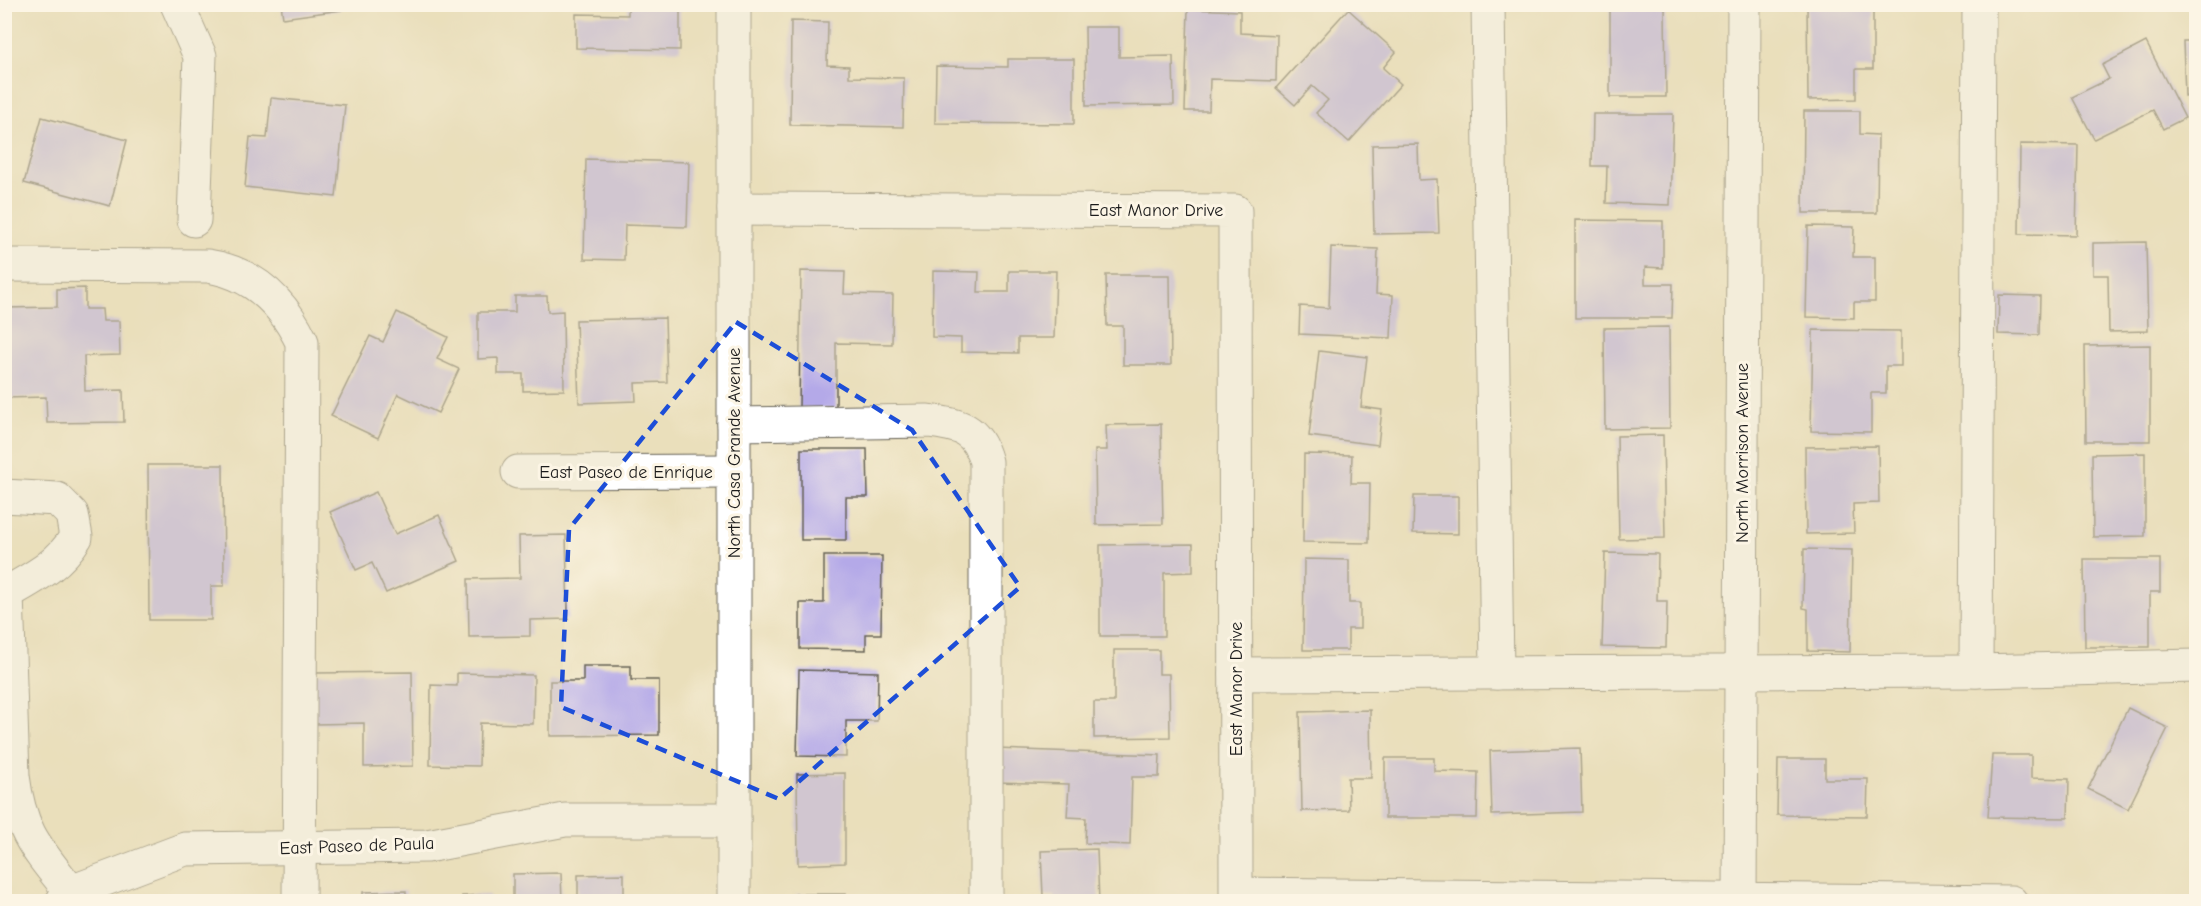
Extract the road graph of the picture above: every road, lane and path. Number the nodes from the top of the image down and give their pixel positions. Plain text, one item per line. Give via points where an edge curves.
1 (177, 4) edge
2 (734, 4) edge
3 (1488, 4) edge
4 (1744, 4) edge
5 (1978, 4) edge
6 (734, 209) junction
7 (194, 220) dead end
8 (4, 265) edge
9 (734, 424) junction
10 (734, 471) junction
11 (518, 472) dead end
12 (4, 496) edge
13 (6, 592) edge
14 (2196, 666) edge
15 (1741, 671) junction
16 (1976, 671) junction
17 (1497, 673) junction
18 (1236, 674) junction
19 (734, 820) junction
20 (299, 848) junction
21 (66, 897) edge
22 (1740, 901) edge
23 (299, 902) edge
24 (734, 902) edge
25 (986, 902) edge
26 (2011, 902) edge

1 - 7 street via 200,56
2 - 6 street, North Casa Grande Avenue
3 - 17 street
4 - 15 street, North Morrison Avenue
5 - 16 street
6 - 9 street, North Casa Grande Avenue
6 - 18 street, East Manor Drive via 1236,210
8 - 20 street via 230,269 274,299 291,319 302,342
9 - 10 street, North Casa Grande Avenue
9 - 25 street via 928,421 950,423 970,432 981,445 986,462
10 - 11 street, East Paseo de Enrique
10 - 19 street, North Casa Grande Avenue
12 - 13 street via 57,499 72,514 76,537 58,561
13 - 21 street via 17,805 32,842
14 - 16 street
15 - 16 street
15 - 17 street
15 - 22 street, North Morrison Avenue
17 - 18 street
18 - 22 street, East Manor Drive via 1236,894
19 - 20 street, East Paseo de Paula via 565,820 427,846
19 - 24 street, North Casa Grande Avenue
20 - 21 street, East Paseo de Paula via 185,849
20 - 23 street
22 - 26 street, East Manor Drive

